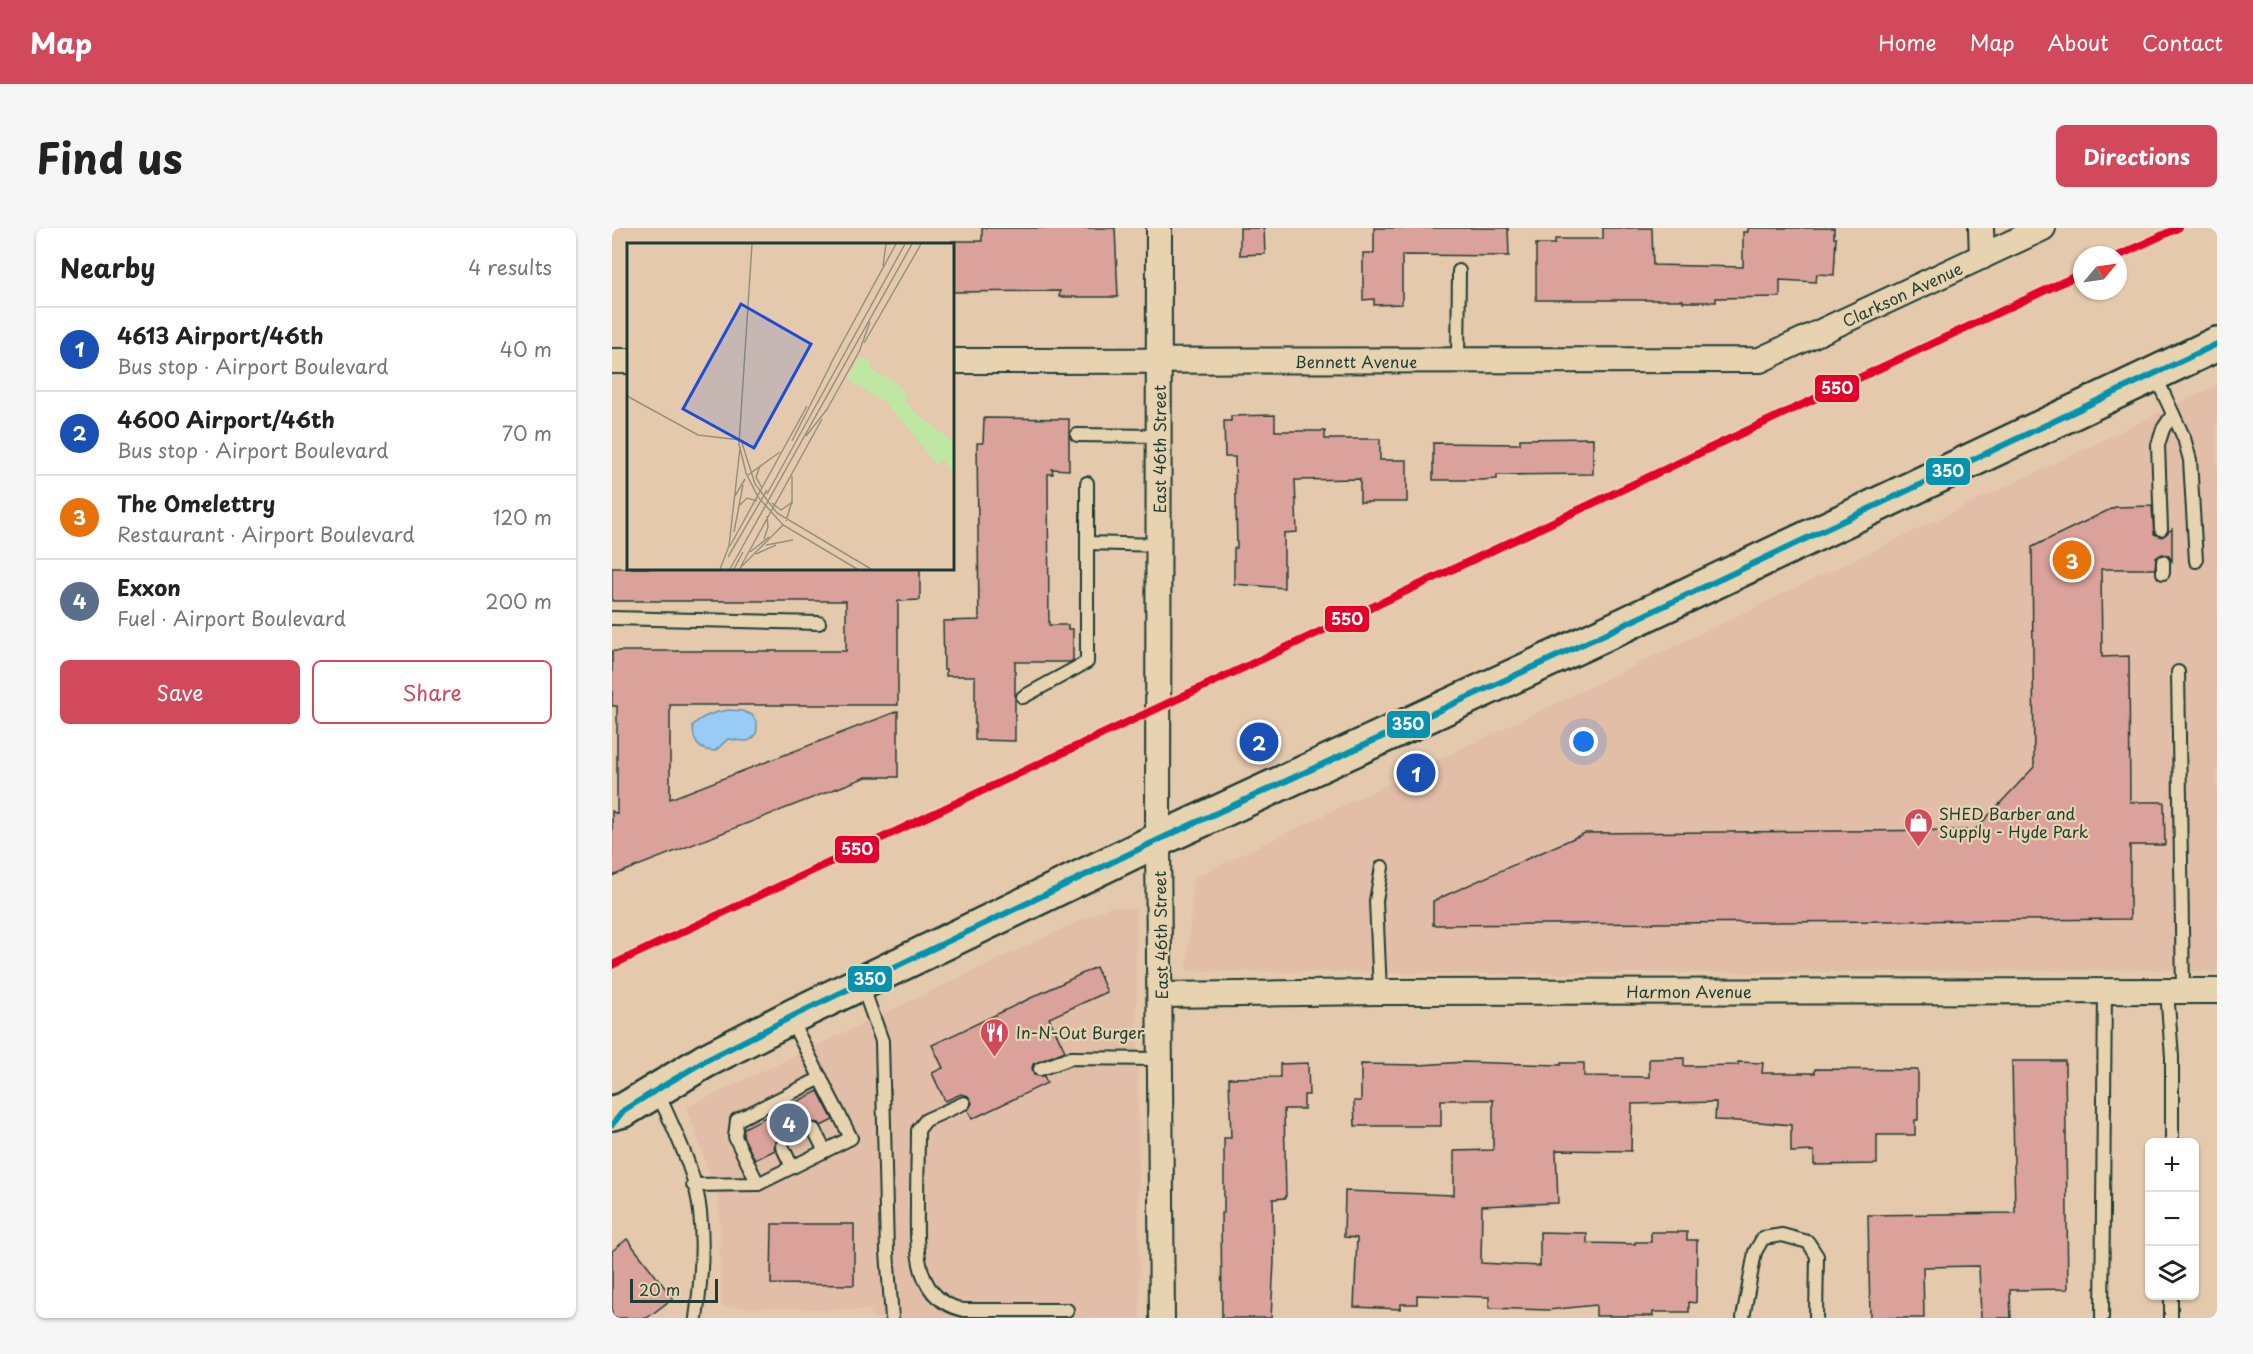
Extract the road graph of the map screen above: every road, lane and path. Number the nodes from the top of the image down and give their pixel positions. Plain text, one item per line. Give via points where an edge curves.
1 (1159, 228) edge
2 (1981, 228) edge
3 (2043, 228) edge
4 (1982, 257) junction
5 (1459, 271) dead end
6 (2217, 344) edge
7 (954, 360) edge
8 (1159, 360) junction
9 (1458, 360) junction
10 (1760, 360) joint
11 (2154, 374) junction
12 (2173, 414) junction
13 (1077, 435) dead end
14 (1159, 436) junction
15 (1087, 483) dead end
16 (2161, 529) dead end
17 (1087, 543) junction
18 (1159, 546) junction
19 (2196, 561) dead end
20 (612, 618) edge
21 (819, 623) dead end
22 (2178, 672) dead end
23 (1023, 697) dead end
24 (1158, 840) junction
25 (1382, 867) dead end
26 (862, 984) junction
27 (2105, 991) junction
28 (2175, 991) junction
29 (2217, 991) edge
30 (1380, 992) junction
31 (1161, 995) junction
32 (790, 1018) junction
33 (1160, 1059) junction
34 (1041, 1069) dead end
35 (821, 1078) junction
36 (656, 1090) junction
37 (964, 1103) dead end
38 (616, 1116) edge
39 (814, 1130) dead end
40 (2172, 1138) edge
41 (782, 1146) dead end
42 (825, 1151) junction
43 (792, 1167) junction
44 (758, 1184) junction
45 (693, 1185) junction
46 (2171, 1300) edge
47 (1067, 1310) dead end
48 (696, 1318) edge
49 (892, 1318) edge
50 (1162, 1318) edge
51 (1743, 1318) edge
52 (1816, 1318) edge
53 (2102, 1318) edge
54 (2171, 1318) edge

1 - 8 street, East 46th Street
2 - 4 street
3 - 4 street, Clarkson Avenue
4 - 10 street, Clarkson Avenue
5 - 9 lane
6 - 11 main road
7 - 8 street, Bennett Avenue
8 - 9 street, Bennett Avenue
8 - 14 street, East 46th Street
9 - 10 street, Bennett Avenue
11 - 12 lane
11 - 24 main road via 1584,644
12 - 16 lane via 2158,445
12 - 19 lane via 2190,460
13 - 14 lane
14 - 18 street, East 46th Street
15 - 17 lane
17 - 18 lane
17 - 23 lane via 1087,662
18 - 24 street, East 46th Street
20 - 21 lane
22 - 28 lane
24 - 26 main road
24 - 31 street, East 46th Street
25 - 30 lane via 1376,901
26 - 32 main road
26 - 49 lane via 882,1041
27 - 28 street, Harmon Avenue
27 - 30 street, Harmon Avenue
27 - 53 lane
28 - 29 street, Harmon Avenue
28 - 40 lane
30 - 31 street, Harmon Avenue
31 - 33 street, East 46th Street
32 - 35 lane
32 - 36 main road
33 - 34 lane via 1071,1058
33 - 50 street, East 46th Street
35 - 42 lane via 851,1138
35 - 44 lane via 797,1096 737,1120 735,1137
36 - 38 main road
36 - 45 lane via 685,1153
37 - 47 lane via 926,1120 918,1130 917,1252 922,1273 934,1294 948,1306 963,1310
39 - 42 lane
41 - 43 lane
42 - 43 lane
43 - 44 lane
44 - 45 lane
45 - 48 lane via 700,1211 702,1271
46 - 54 lane
51 - 52 lane via 1755,1252 1762,1238 1782,1235 1808,1242 1816,1256

